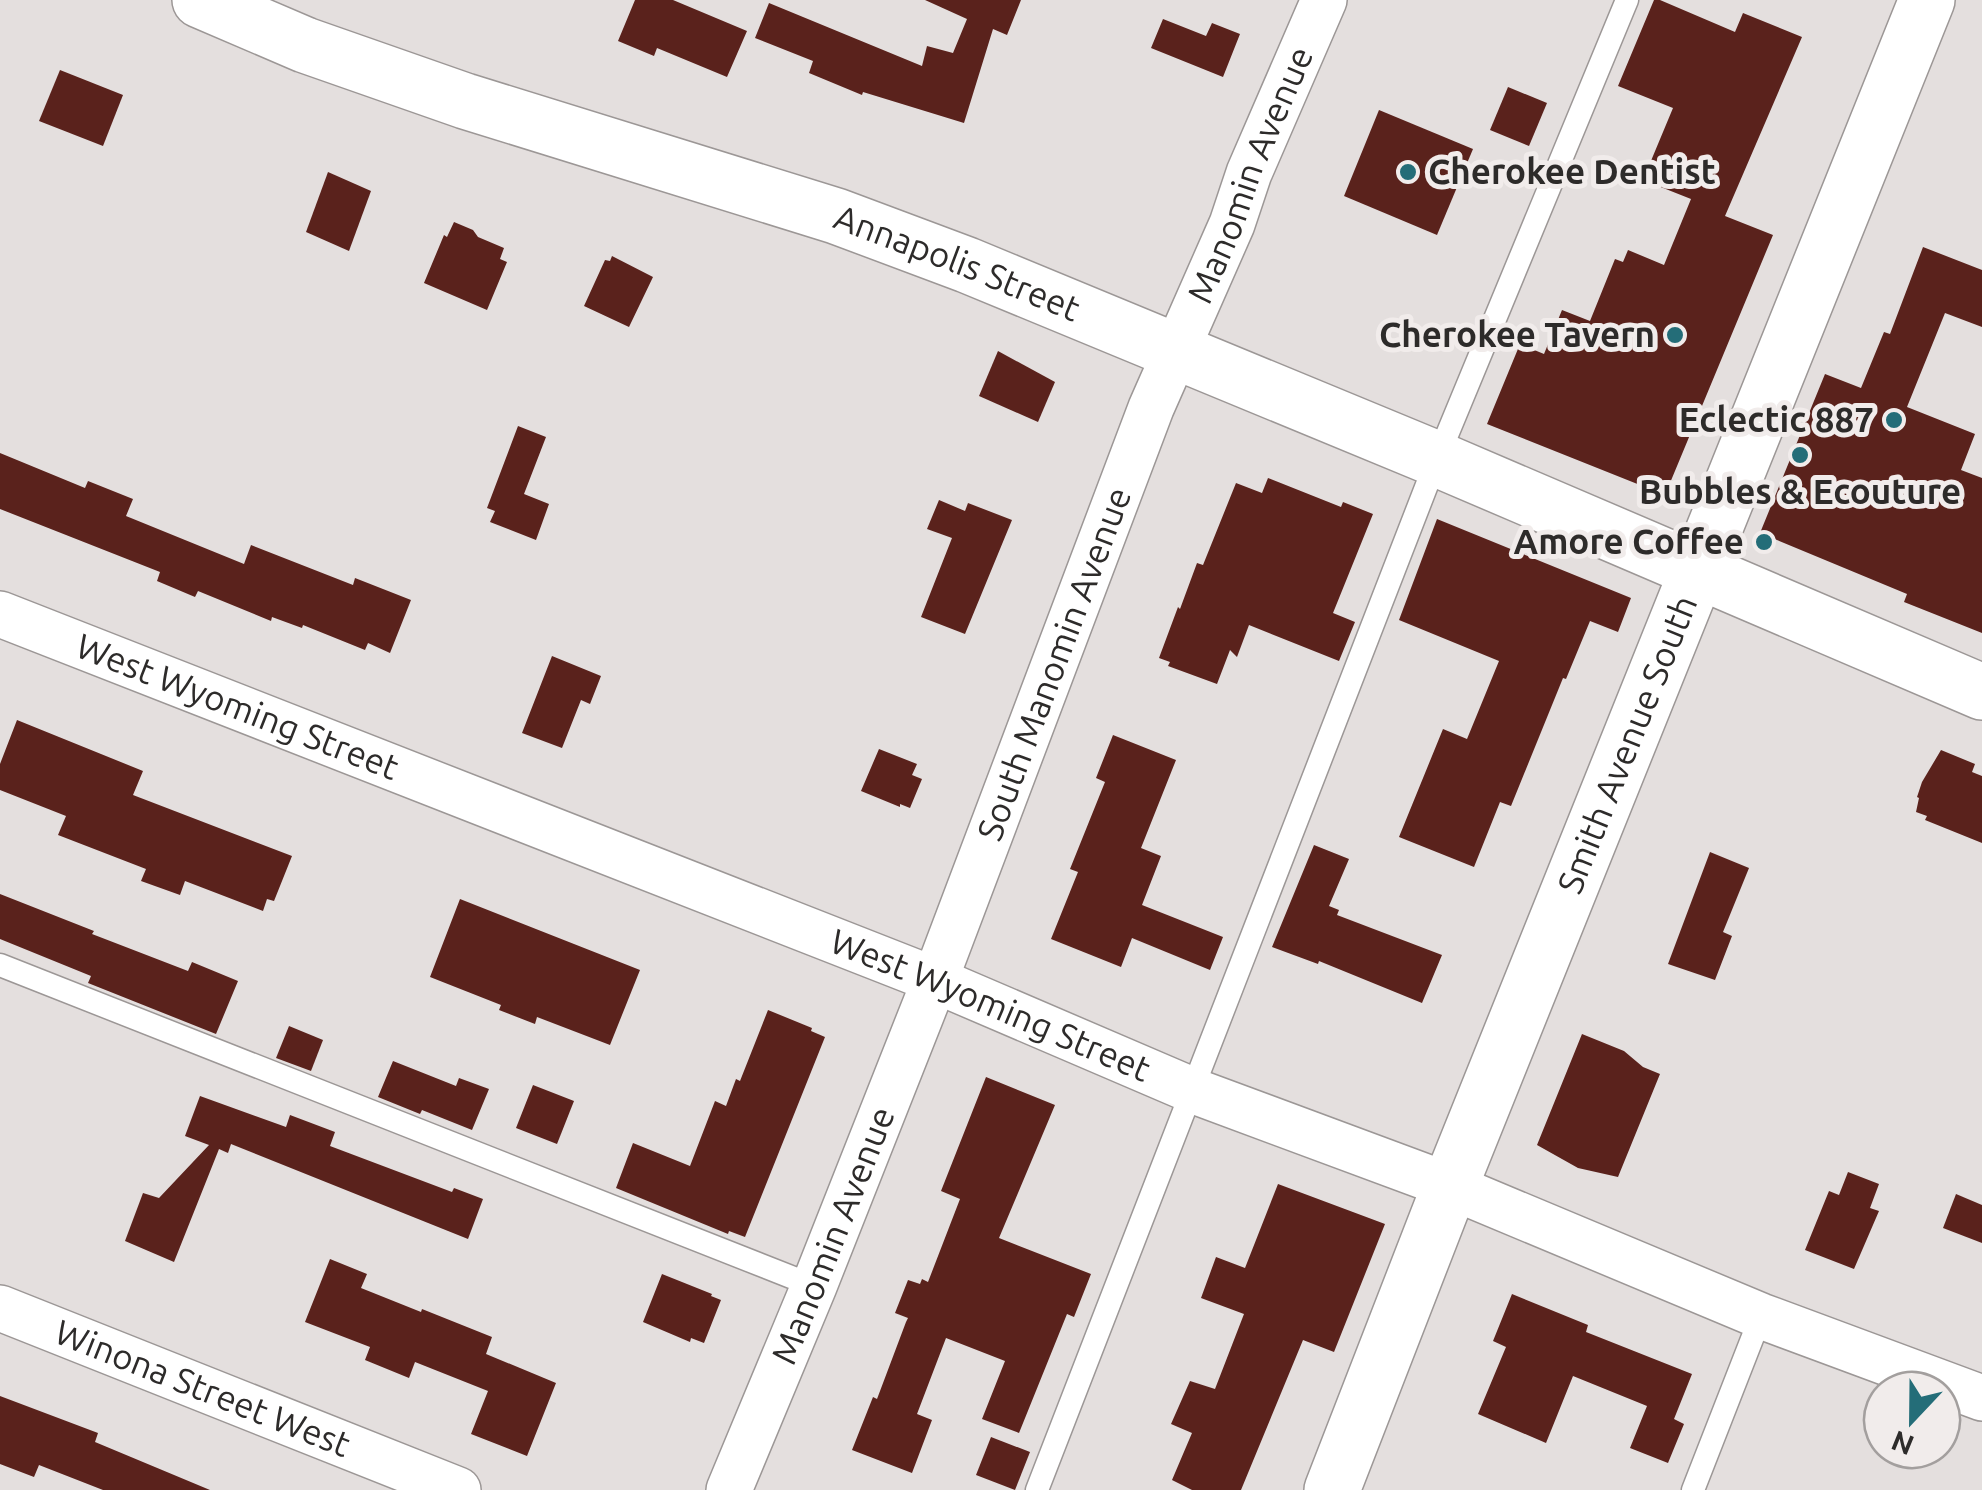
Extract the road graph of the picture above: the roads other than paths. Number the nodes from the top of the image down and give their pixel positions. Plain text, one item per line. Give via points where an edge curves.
1 (200, 0) edge
2 (1324, 0) edge
3 (1628, 0) edge
4 (1927, 0) edge
5 (1176, 351) junction
6 (1437, 460) junction
7 (1698, 572) junction
8 (0, 614) edge
9 (1982, 692) edge
10 (0, 965) edge
11 (935, 980) junction
12 (1194, 1091) junction
13 (1450, 1186) junction
14 (814, 1286) junction
15 (0, 1308) edge
16 (1761, 1316) junction
17 (1982, 1398) edge
18 (458, 1490) edge
19 (729, 1490) edge
20 (1037, 1490) edge
21 (1332, 1490) edge
22 (1693, 1490) edge

1 - 5 street, Annapolis Street via 465,101 836,216
2 - 5 street, Manomin Avenue
3 - 6 lane
4 - 7 street, Smith Avenue South
5 - 6 street, Annapolis Street
5 - 11 street, South Manomin Avenue
6 - 7 street, Annapolis Street
6 - 12 lane
7 - 9 street, Annapolis Street
7 - 13 street, Smith Avenue South
8 - 11 street, West Wyoming Street
10 - 14 lane
11 - 12 street, West Wyoming Street
11 - 14 street, Manomin Avenue
12 - 13 street, West Wyoming Street
12 - 20 lane
13 - 16 street, West Wyoming Street
13 - 21 street, Smith Avenue South
14 - 19 street, Manomin Avenue
15 - 18 street, Winona Street West
16 - 17 street, West Wyoming Street
16 - 22 lane

